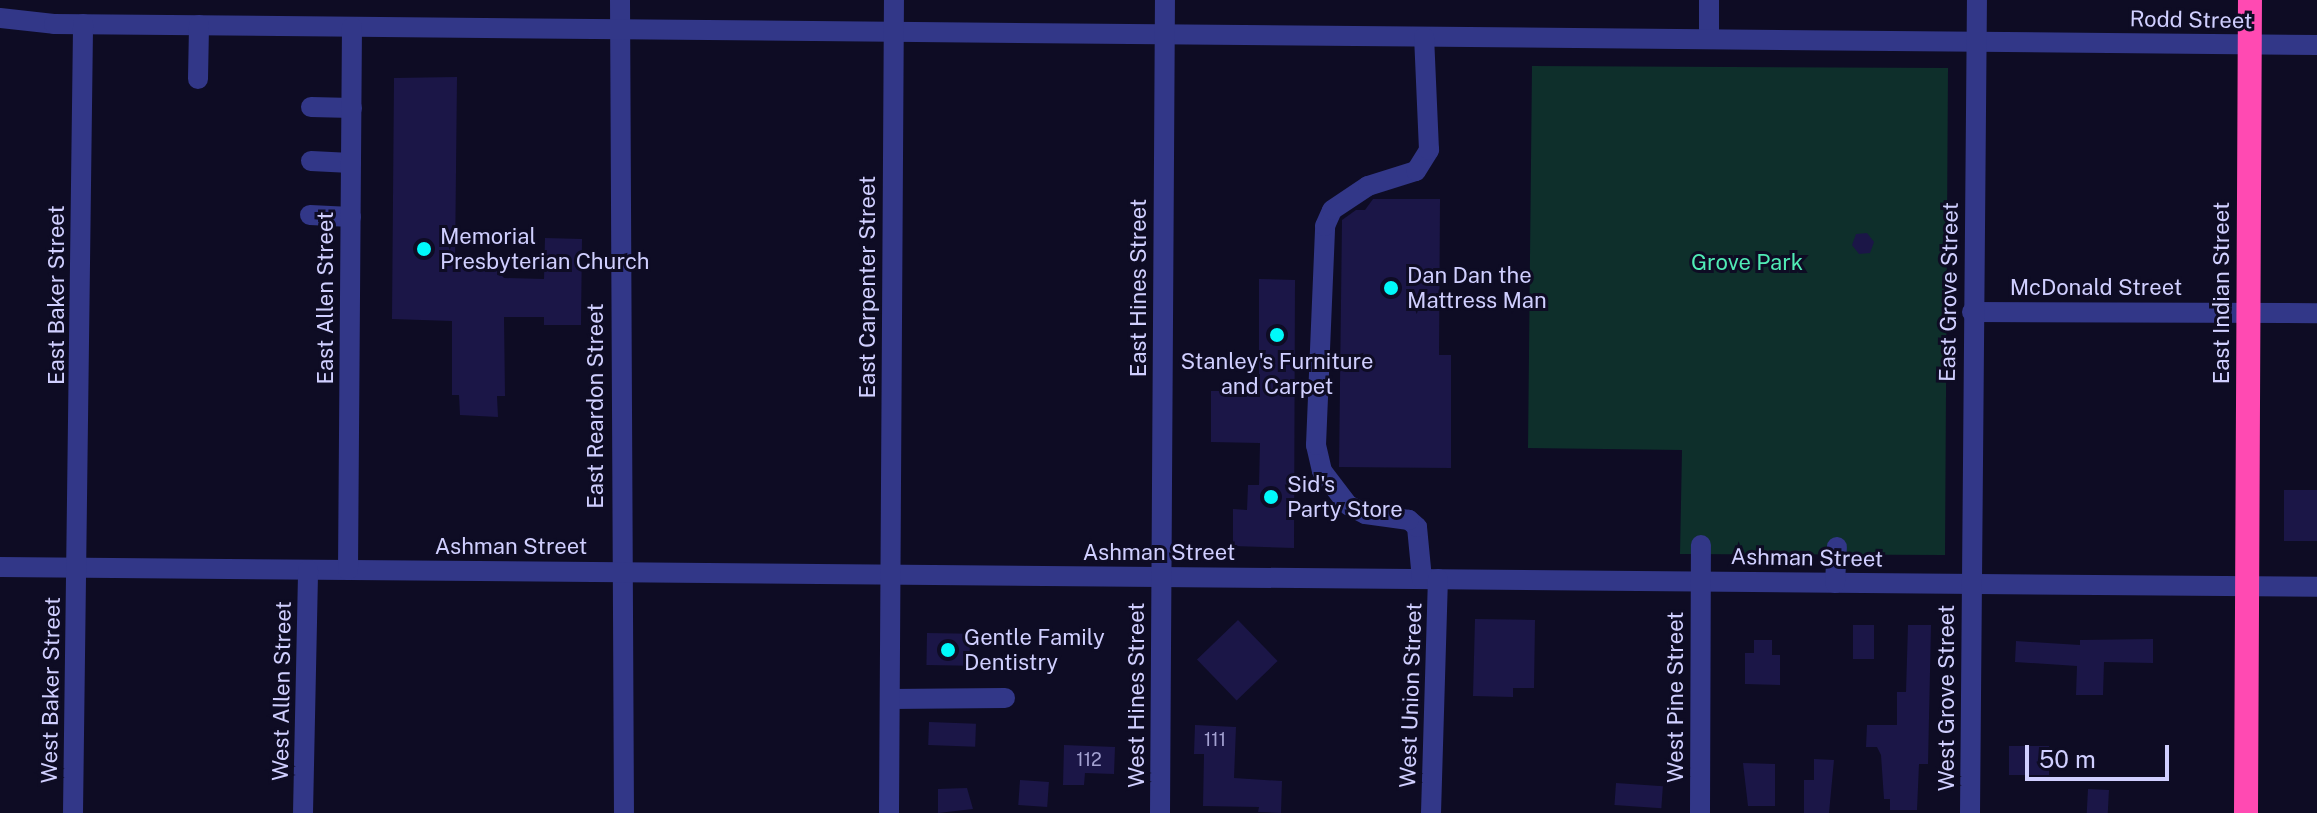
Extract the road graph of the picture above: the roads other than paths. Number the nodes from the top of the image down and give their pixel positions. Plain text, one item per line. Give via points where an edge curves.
1 (620, 0) edge
2 (894, 0) edge
3 (1165, 0) edge
4 (1709, 0) edge
5 (1977, 0) edge
6 (2250, 0) edge
7 (0, 18) edge
8 (83, 24) junction
9 (199, 25) junction
10 (352, 27) junction
11 (620, 29) junction
12 (894, 32) junction
13 (1165, 34) junction
14 (1424, 37) junction
15 (1709, 39) junction
16 (1976, 42) junction
17 (2250, 45) junction
18 (2317, 45) edge
19 (198, 79) dead end
20 (311, 107) dead end
21 (352, 108) junction
22 (311, 161) dead end
23 (351, 163) junction
24 (310, 215) dead end
25 (351, 217) junction
26 (1972, 312) junction
27 (2248, 312) junction
28 (2317, 313) edge
29 (1701, 545) dead end
30 (1837, 547) dead end
31 (0, 567) edge
32 (78, 567) junction
33 (308, 570) junction
34 (348, 570) junction
35 (623, 572) junction
36 (890, 574) junction
37 (1162, 577) junction
38 (1430, 579) junction
39 (1701, 582) junction
40 (1835, 583) junction
41 (1971, 584) junction
42 (2246, 586) junction
43 (2317, 587) edge
44 (1005, 698) dead end
45 (890, 699) junction
46 (73, 813) edge
47 (303, 813) edge
48 (624, 813) edge
49 (889, 813) edge
50 (1160, 813) edge
51 (1431, 813) edge
52 (1700, 813) edge
53 (1970, 813) edge
54 (2246, 813) edge

1 - 11 street, East Reardon Street
2 - 12 street, East Carpenter Street
3 - 13 street, East Hines Street
4 - 15 street
5 - 16 street, East Grove Street
6 - 17 highway, East Indian Street
7 - 8 street, Rodd Street
8 - 9 street, Rodd Street
8 - 32 street, East Baker Street
9 - 10 street, Rodd Street
9 - 19 street
10 - 11 street, Rodd Street
10 - 21 street, East Allen Street
11 - 12 street, Rodd Street
11 - 35 street, East Reardon Street
12 - 13 street, Rodd Street
12 - 36 street, East Carpenter Street
13 - 14 street, Rodd Street
13 - 37 street, East Hines Street
14 - 15 street, Rodd Street
14 - 38 street, West Union Street via 1429,150 1416,171 1368,186 1332,210 1325,226 1316,445 1322,471 1348,505 1365,514 1409,520 1417,527
15 - 16 street, Rodd Street
16 - 17 street, Rodd Street
16 - 26 street, East Grove Street
17 - 18 street, Rodd Street
17 - 27 highway, East Indian Street
20 - 21 street
21 - 23 street, East Allen Street
22 - 23 street
23 - 25 street, East Allen Street
24 - 25 street
25 - 34 street, East Allen Street
26 - 27 street, McDonald Street
26 - 41 street, East Grove Street
27 - 28 street, McDonald Street
27 - 42 highway, East Indian Street
29 - 39 street, West Pine Street
30 - 40 street
31 - 32 street, Ashman Street
32 - 33 street, Ashman Street
32 - 46 street, West Baker Street
33 - 34 street, Ashman Street
33 - 47 street, West Allen Street
34 - 35 street, Ashman Street
35 - 36 street, Ashman Street
35 - 48 street, East Reardon Street
36 - 37 street, Ashman Street
36 - 45 street, East Carpenter Street
37 - 38 street, Ashman Street
37 - 50 street, West Hines Street
38 - 39 street, Ashman Street
38 - 51 street, West Union Street
39 - 40 street, Ashman Street
39 - 52 street, West Pine Street
40 - 41 street, Ashman Street
41 - 42 street, Ashman Street
41 - 53 street, West Grove Street
42 - 43 street, Ashman Street
42 - 54 highway, East Indian Street
44 - 45 street
45 - 49 street, East Carpenter Street

